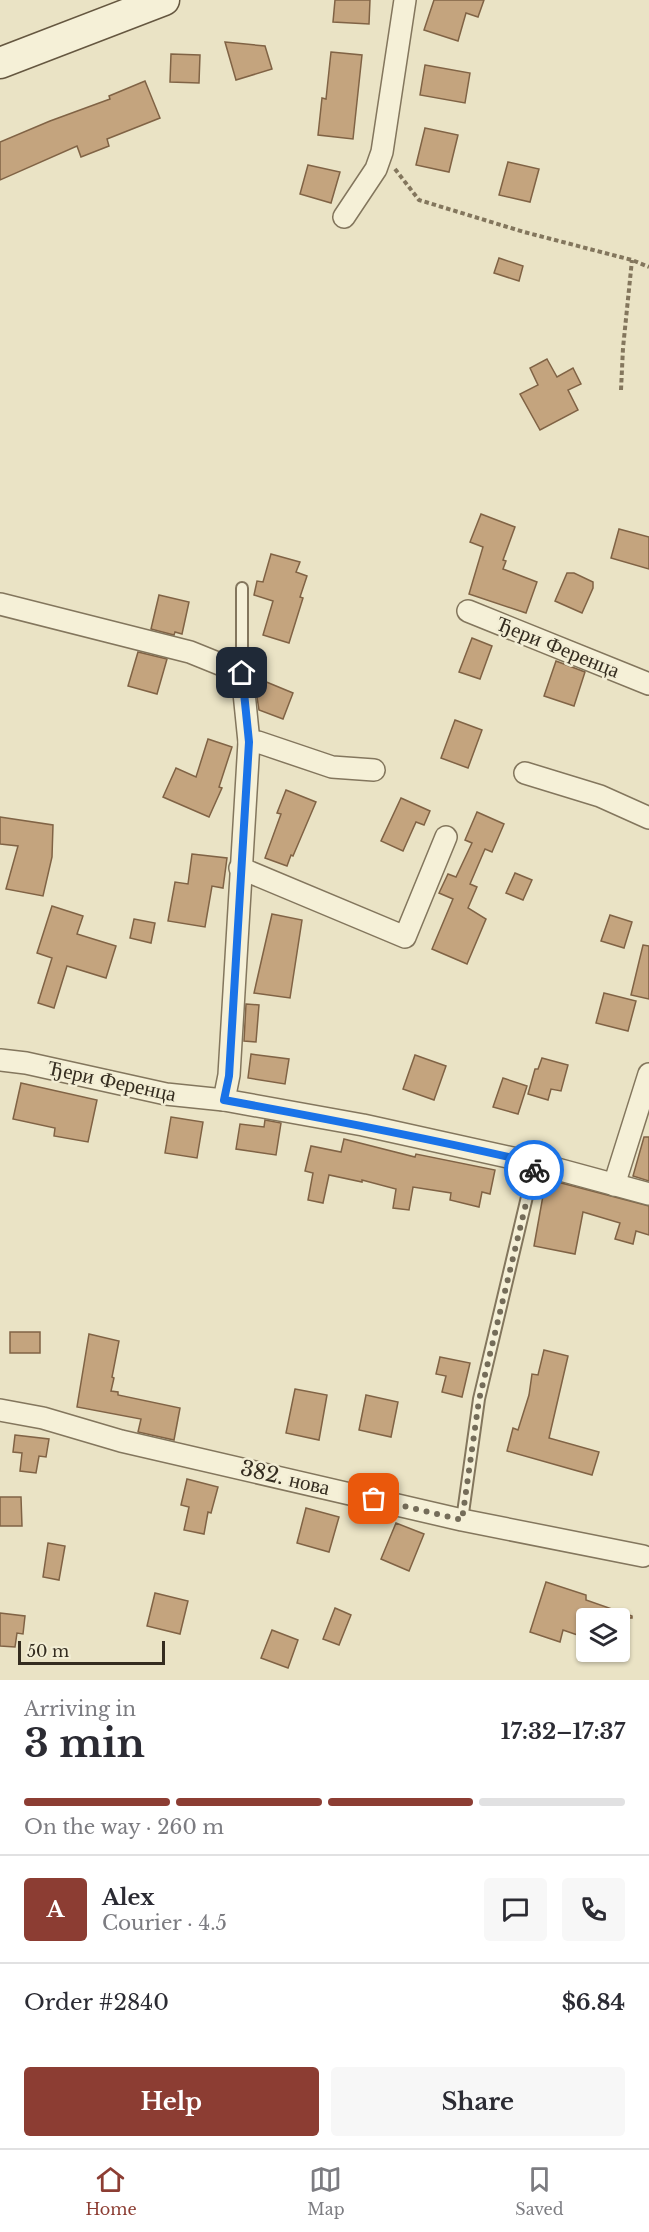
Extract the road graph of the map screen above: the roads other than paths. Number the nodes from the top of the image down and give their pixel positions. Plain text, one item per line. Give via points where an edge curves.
1 (164, 0) edge
2 (405, 0) edge
3 (0, 63) edge
4 (344, 217) dead end
5 (242, 588) dead end
6 (0, 604) edge
7 (468, 611) dead end
8 (242, 673) junction
9 (649, 684) edge
10 (249, 742) junction
11 (374, 770) dead end
12 (525, 773) dead end
13 (649, 818) edge
14 (446, 837) dead end
15 (240, 868) junction
16 (0, 1060) edge
17 (649, 1074) edge
18 (224, 1100) junction
19 (535, 1163) junction
20 (614, 1185) junction
21 (649, 1194) edge
22 (0, 1410) edge
23 (462, 1520) junction
24 (643, 1556) dead end

1 - 3 street
2 - 4 street via 382,152 376,169
5 - 8 lane
6 - 8 street via 190,652
7 - 9 street, Ђери Ференца
8 - 10 street
10 - 11 street via 332,767
10 - 15 street
12 - 13 street via 600,796
14 - 15 street via 405,937
15 - 18 street via 229,1076
16 - 18 street, Ђери Ференца via 166,1094
17 - 20 street
18 - 19 street, Ђери Ференца via 363,1125
19 - 20 street, Ђери Ференца
19 - 23 lane via 479,1400
20 - 21 street, Ђери Ференца
22 - 23 street, 382. нова
23 - 24 street, 382. нова

